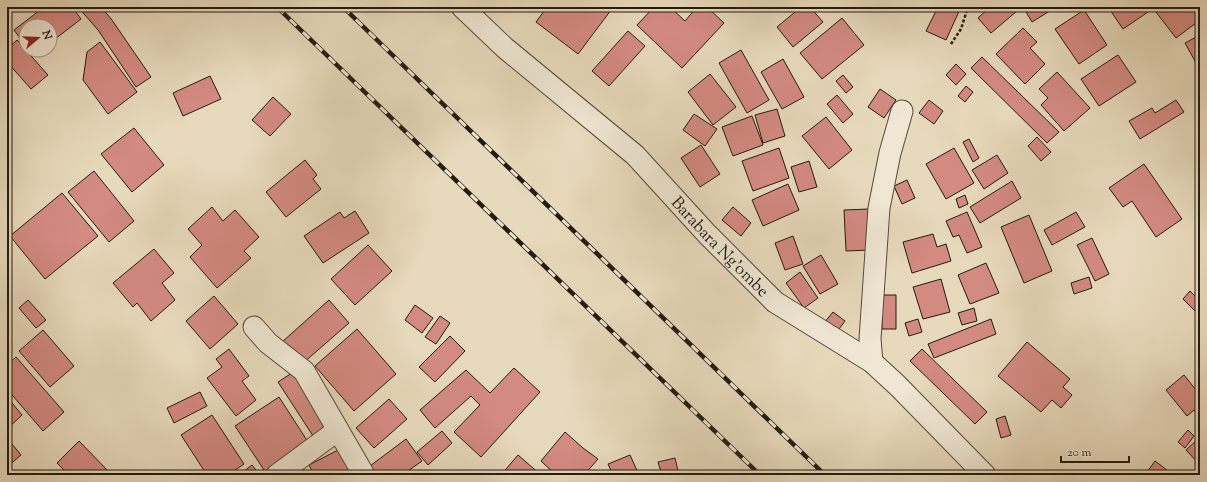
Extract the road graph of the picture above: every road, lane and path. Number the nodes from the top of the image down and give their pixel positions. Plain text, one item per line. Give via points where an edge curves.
1 (462, 7) edge
2 (968, 7) edge
3 (951, 44) dead end
4 (902, 110) dead end
5 (254, 327) dead end
6 (872, 362) junction
7 (338, 430) junction
8 (278, 475) edge
9 (364, 475) edge
10 (985, 475) edge

1 - 6 street, Barabara Ng'ombe via 505,48 635,155 707,234 775,302
2 - 3 path via 961,29
4 - 6 street via 879,208 870,338
5 - 7 street via 268,342 304,371
6 - 10 street, Barabara Ng'ombe
7 - 8 street
7 - 9 street

